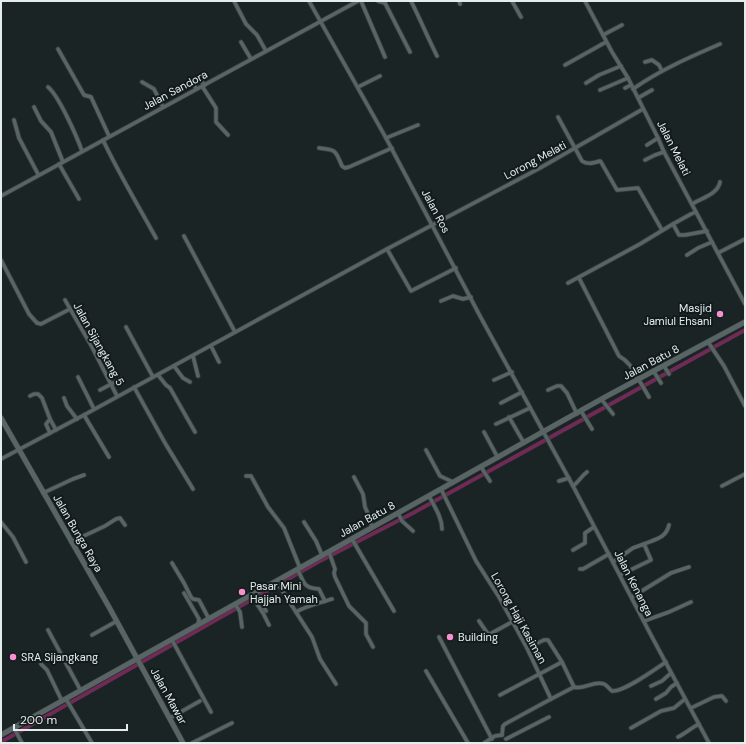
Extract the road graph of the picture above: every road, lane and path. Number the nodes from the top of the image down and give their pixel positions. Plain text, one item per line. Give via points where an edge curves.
1 (234, 1) edge
2 (309, 1) edge
3 (347, 1) edge
4 (360, 1) edge
5 (378, 1) edge
6 (410, 1) edge
7 (512, 1) edge
8 (591, 1) edge
9 (385, 2) edge
10 (585, 2) edge
11 (350, 6) junction
12 (521, 17) dead end
13 (321, 21) junction
14 (622, 25) dead end
15 (603, 35) junction
16 (241, 42) dead end
17 (606, 42) junction
18 (720, 44) dead end
19 (58, 49) dead end
20 (266, 51) junction
21 (410, 52) dead end
22 (437, 56) dead end
23 (385, 57) dead end
24 (251, 59) junction
25 (645, 62) dead end
26 (565, 65) dead end
27 (621, 66) junction
28 (662, 71) junction
29 (380, 76) dead end
30 (628, 78) junction
31 (142, 82) dead end
32 (586, 83) dead end
33 (631, 85) junction
34 (203, 86) junction
35 (48, 87) dead end
36 (358, 87) junction
37 (625, 88) dead end
38 (633, 89) junction
39 (196, 90) junction
40 (600, 90) dead end
41 (652, 90) dead end
42 (638, 98) junction
43 (34, 107) dead end
44 (163, 107) junction
45 (643, 109) junction
46 (558, 117) dead end
47 (14, 120) dead end
48 (418, 125) dead end
49 (228, 135) dead end
50 (109, 136) junction
51 (386, 138) junction
52 (658, 138) junction
53 (103, 140) junction
54 (647, 145) dead end
55 (319, 148) dead end
56 (392, 148) junction
57 (576, 148) junction
58 (82, 151) junction
59 (664, 152) junction
60 (645, 160) dead end
61 (63, 162) junction
62 (59, 164) junction
63 (38, 174) junction
64 (720, 182) dead end
65 (2, 194) edge
66 (79, 199) dead end
67 (692, 204) junction
68 (696, 212) junction
69 (673, 224) junction
70 (433, 225) junction
71 (662, 230) junction
72 (706, 232) junction
73 (184, 236) dead end
74 (156, 238) dead end
75 (745, 239) edge
76 (712, 242) junction
77 (387, 250) junction
78 (718, 253) junction
79 (686, 255) dead end
80 (1, 260) edge
81 (456, 268) junction
82 (579, 278) junction
83 (568, 283) dead end
84 (471, 297) junction
85 (65, 300) dead end
86 (441, 301) dead end
87 (745, 304) edge
88 (70, 309) junction
89 (745, 322) edge
90 (126, 327) dead end
91 (235, 332) junction
92 (709, 344) junction
93 (211, 346) junction
94 (193, 356) junction
95 (219, 362) dead end
96 (174, 366) junction
97 (512, 372) junction
98 (655, 373) junction
99 (158, 375) junction
100 (198, 376) dead end
101 (78, 377) dead end
102 (153, 377) junction
103 (121, 379) dead end
104 (494, 380) dead end
105 (640, 381) junction
106 (190, 382) dead end
107 (661, 383) dead end
108 (111, 384) junction
109 (134, 387) junction
110 (100, 390) dead end
111 (548, 390) dead end
112 (522, 392) junction
113 (30, 396) dead end
114 (118, 396) junction
115 (649, 397) dead end
116 (64, 398) dead end
117 (603, 402) junction
118 (501, 403) dead end
119 (745, 406) edge
120 (530, 408) junction
121 (94, 410) junction
122 (580, 413) junction
123 (613, 414) dead end
124 (84, 415) junction
125 (509, 417) junction
126 (1, 418) edge
127 (50, 419) junction
128 (77, 419) junction
129 (496, 424) dead end
130 (592, 429) dead end
131 (56, 430) junction
132 (195, 432) dead end
133 (484, 432) dead end
134 (50, 433) junction
135 (545, 433) junction
136 (524, 443) junction
137 (18, 449) junction
138 (426, 450) dead end
139 (109, 457) dead end
140 (1, 458) edge
141 (498, 458) junction
142 (482, 469) junction
143 (587, 472) dead end
144 (745, 474) edge
145 (84, 475) dead end
146 (246, 476) dead end
147 (354, 478) dead end
148 (569, 478) junction
149 (490, 481) dead end
150 (559, 481) dead end
151 (453, 482) junction
152 (573, 486) junction
153 (722, 486) dead end
154 (193, 489) dead end
155 (442, 491) junction
156 (43, 493) junction
157 (430, 498) junction
158 (400, 517) junction
159 (1, 522) edge
160 (304, 522) dead end
161 (125, 525) dead end
162 (669, 525) dead end
163 (372, 527) junction
164 (594, 527) junction
165 (442, 529) dead end
166 (413, 531) dead end
167 (353, 540) junction
168 (71, 542) junction
169 (644, 544) junction
170 (573, 550) dead end
171 (329, 553) junction
172 (610, 554) junction
173 (322, 555) junction
174 (26, 562) dead end
175 (613, 562) junction
176 (172, 563) dead end
177 (689, 567) dead end
178 (580, 569) dead end
179 (298, 570) junction
180 (620, 576) junction
181 (276, 582) junction
182 (184, 593) dead end
183 (255, 596) junction
184 (632, 596) junction
185 (332, 599) dead end
186 (325, 601) junction
187 (691, 602) dead end
188 (237, 607) junction
189 (394, 611) dead end
190 (296, 612) junction
191 (210, 619) junction
192 (117, 620) junction
193 (479, 621) dead end
194 (644, 621) junction
195 (512, 622) junction
196 (269, 624) dead end
197 (198, 625) junction
198 (242, 627) dead end
199 (48, 630) dead end
200 (92, 635) dead end
201 (439, 637) dead end
202 (172, 640) junction
203 (373, 647) dead end
204 (527, 648) junction
205 (138, 660) junction
206 (562, 662) junction
207 (666, 662) junction
208 (41, 664) dead end
209 (426, 671) dead end
210 (540, 674) junction
211 (671, 674) junction
212 (676, 683) junction
213 (336, 684) dead end
214 (650, 686) dead end
215 (574, 687) junction
216 (81, 691) junction
217 (500, 694) dead end
218 (551, 699) junction
219 (656, 699) dead end
220 (685, 699) junction
221 (65, 701) junction
222 (200, 701) dead end
223 (726, 701) dead end
224 (690, 708) junction
225 (211, 712) dead end
226 (549, 717) dead end
227 (170, 718) junction
228 (232, 723) dead end
229 (699, 724) junction
230 (632, 728) dead end
231 (16, 732) junction
232 (1, 735) edge
233 (502, 735) junction
234 (678, 737) dead end
235 (492, 739) junction
236 (506, 739) junction
237 (22, 743) edge
238 (92, 743) edge
239 (183, 743) edge
240 (192, 743) edge
241 (468, 743) edge
242 (484, 743) edge
243 (509, 743) edge
244 (709, 743) edge

1 - 20 street via 246,24 257,35
2 - 13 street, Jalan Ros
3 - 11 street
4 - 11 street, Jalan Sandora
4 - 23 street
5 - 9 street
6 - 22 street
7 - 12 street
8 - 10 street
9 - 21 street
10 - 15 street, Jalan Melati
11 - 13 street, Jalan Sandora
13 - 20 street, Jalan Sandora
13 - 36 street, Jalan Ros
14 - 15 street
15 - 17 street, Jalan Melati
16 - 24 street
17 - 26 street
17 - 27 street, Jalan Melati
18 - 28 street
19 - 50 street via 84,95 90,97
20 - 24 street, Jalan Sandora
24 - 34 street, Jalan Sandora
25 - 28 street via 652,60
27 - 30 street, Jalan Melati
27 - 32 street
28 - 38 street
29 - 36 street
30 - 33 street, Jalan Melati
30 - 40 street
31 - 44 street via 154,89
33 - 37 street
33 - 38 street, Jalan Melati
34 - 39 street, Jalan Sandora
34 - 39 street via 200,80 195,82
34 - 49 street via 216,108 216,122
35 - 58 street via 56,95
36 - 51 street, Jalan Ros
38 - 42 street, Jalan Melati
39 - 44 street, Jalan Sandora
41 - 42 street
42 - 45 street, Jalan Melati
43 - 61 street via 41,121 54,136
44 - 50 street, Jalan Sandora
45 - 52 street, Jalan Melati
45 - 57 street, Lorong Melati
46 - 57 street
47 - 63 street via 19,138
48 - 51 street
50 - 53 street, Jalan Sandora
51 - 56 street, Jalan Ros
52 - 54 street
52 - 59 street, Jalan Melati
53 - 58 street, Jalan Sandora
53 - 74 street
55 - 56 street via 336,152 345,168
56 - 70 street, Jalan Ros
57 - 70 street, Lorong Melati
57 - 71 street via 582,161 601,162 617,190 638,188
58 - 61 street, Jalan Sandora
59 - 60 street
59 - 67 street, Jalan Melati
61 - 62 street, Jalan Sandora
62 - 63 street, Jalan Sandora
62 - 66 street
63 - 65 street, Jalan Sandora
64 - 67 street via 719,188 714,192
67 - 68 street, Jalan Melati
68 - 69 street
68 - 72 street, Jalan Melati
69 - 71 street
69 - 72 street via 677,234 681,236
70 - 77 street, Lorong Melati
70 - 81 street, Jalan Ros
71 - 82 street
72 - 76 street, Jalan Melati
73 - 91 street
75 - 78 street
76 - 78 street, Jalan Melati
76 - 79 street
77 - 81 street via 411,291
77 - 91 street, Lorong Melati
78 - 87 street, Jalan Melati
80 - 88 street via 29,314 37,323 41,324
81 - 84 street, Jalan Ros
82 - 83 street
82 - 105 street via 619,356 630,364
84 - 86 street via 463,299 453,296
84 - 97 street, Jalan Ros
85 - 88 street, Jalan Sijangkang 5
88 - 108 street, Jalan Sijangkang 5
89 - 92 street, Jalan Batu 8
90 - 102 street
91 - 93 street, Lorong Melati
92 - 98 street, Jalan Batu 8 via 667,370
92 - 119 street
93 - 94 street, Lorong Melati
93 - 95 street
94 - 96 street, Lorong Melati
94 - 100 street
96 - 99 street, Lorong Melati
96 - 106 street via 183,378
97 - 104 street
97 - 112 street, Jalan Ros
98 - 105 street, Jalan Batu 8
98 - 107 street
99 - 102 street, Lorong Melati
99 - 132 street via 170,388
101 - 121 street
102 - 109 street, Lorong Melati
103 - 108 street
105 - 115 street
105 - 117 street, Jalan Batu 8
108 - 110 street
108 - 114 street, Jalan Sijangkang 5
109 - 114 street, Lorong Melati
109 - 154 street
111 - 122 street via 562,386
112 - 118 street
112 - 120 street, Jalan Ros
113 - 127 street via 40,396
114 - 121 street, Lorong Melati
116 - 128 street
117 - 122 street, Jalan Batu 8
117 - 123 street
120 - 125 street
120 - 135 street, Jalan Ros
121 - 124 street, Lorong Melati
122 - 130 street
122 - 135 street, Jalan Batu 8
124 - 128 street, Lorong Melati
124 - 139 street
125 - 129 street
125 - 136 street
126 - 137 street, Jalan Bunga Raya
127 - 131 street
127 - 134 street via 46,424
128 - 131 street, Lorong Melati
131 - 134 street, Lorong Melati
133 - 141 street
134 - 137 street, Lorong Melati
135 - 136 street, Jalan Batu 8
135 - 148 street, Jalan Kenanga
136 - 141 street, Jalan Batu 8
137 - 140 street, Lorong Melati
137 - 156 street, Jalan Bunga Raya
138 - 151 street via 440,476
141 - 142 street, Jalan Batu 8
142 - 149 street
142 - 151 street, Jalan Batu 8
143 - 152 street
144 - 153 street
145 - 156 street
146 - 179 street via 251,476 268,507 284,528
147 - 163 street via 363,494
148 - 150 street
148 - 152 street, Jalan Kenanga
151 - 155 street, Jalan Batu 8
152 - 164 street, Jalan Kenanga
155 - 157 street, Jalan Batu 8
155 - 195 street, Lorong Haji Kasiman via 476,561
156 - 168 street, Jalan Bunga Raya
157 - 158 street, Jalan Batu 8
157 - 165 street
158 - 163 street, Jalan Batu 8
158 - 166 street
159 - 174 street via 13,537
160 - 173 street
161 - 168 street via 120,518 116,519
162 - 169 street via 665,534
163 - 167 street, Jalan Batu 8
164 - 170 street via 585,532 585,543
164 - 172 street, Jalan Kenanga
167 - 171 street, Jalan Batu 8
167 - 189 street
168 - 192 street, Jalan Bunga Raya
169 - 175 street via 633,548
169 - 180 street via 651,560
171 - 173 street, Jalan Batu 8
171 - 203 street via 333,560 334,573 346,600 366,623 366,634
172 - 175 street, Jalan Kenanga
172 - 178 street
173 - 179 street, Jalan Batu 8
175 - 180 street, Jalan Kenanga
176 - 191 street via 191,597 199,600
177 - 184 street via 671,573
179 - 181 street, Jalan Batu 8
179 - 186 street via 305,586 319,589
180 - 184 street, Jalan Kenanga
181 - 183 street, Jalan Batu 8
181 - 190 street
182 - 197 street via 199,619
183 - 188 street, Jalan Batu 8
183 - 196 street via 266,611
184 - 194 street, Jalan Kenanga
185 - 186 street
186 - 190 street
187 - 194 street
188 - 191 street, Jalan Batu 8
188 - 198 street
190 - 213 street
191 - 197 street, Jalan Batu 8
192 - 200 street
192 - 205 street, Jalan Bunga Raya
193 - 195 street via 488,634
194 - 207 street, Jalan Kenanga
195 - 204 street, Lorong Haji Kasiman
197 - 202 street, Jalan Batu 8
199 - 216 street
201 - 235 street
202 - 205 street, Jalan Batu 8
202 - 225 street
204 - 206 street via 548,640
204 - 210 street, Lorong Haji Kasiman
205 - 216 street, Jalan Batu 8
205 - 227 street, Jalan Mawar
206 - 210 street
206 - 215 street
207 - 211 street, Jalan Kenanga
207 - 215 street via 617,691 612,691 602,683
208 - 221 street
209 - 241 street
210 - 217 street
210 - 218 street, Lorong Haji Kasiman
211 - 212 street, Jalan Kenanga
211 - 214 street
212 - 219 street
212 - 220 street, Jalan Kenanga
215 - 218 street
216 - 221 street, Jalan Batu 8
218 - 233 street via 505,724
220 - 224 street, Jalan Kenanga
220 - 230 street via 674,708 661,711
221 - 231 street, Jalan Batu 8
221 - 238 street
222 - 227 street
223 - 224 street via 722,696 714,697
224 - 229 street, Jalan Kenanga
226 - 236 street
227 - 239 street, Jalan Mawar
228 - 240 street
229 - 234 street
229 - 244 street, Jalan Kenanga
231 - 232 street, Jalan Batu 8
231 - 237 street
233 - 235 street
233 - 236 street
235 - 242 street
236 - 243 street

